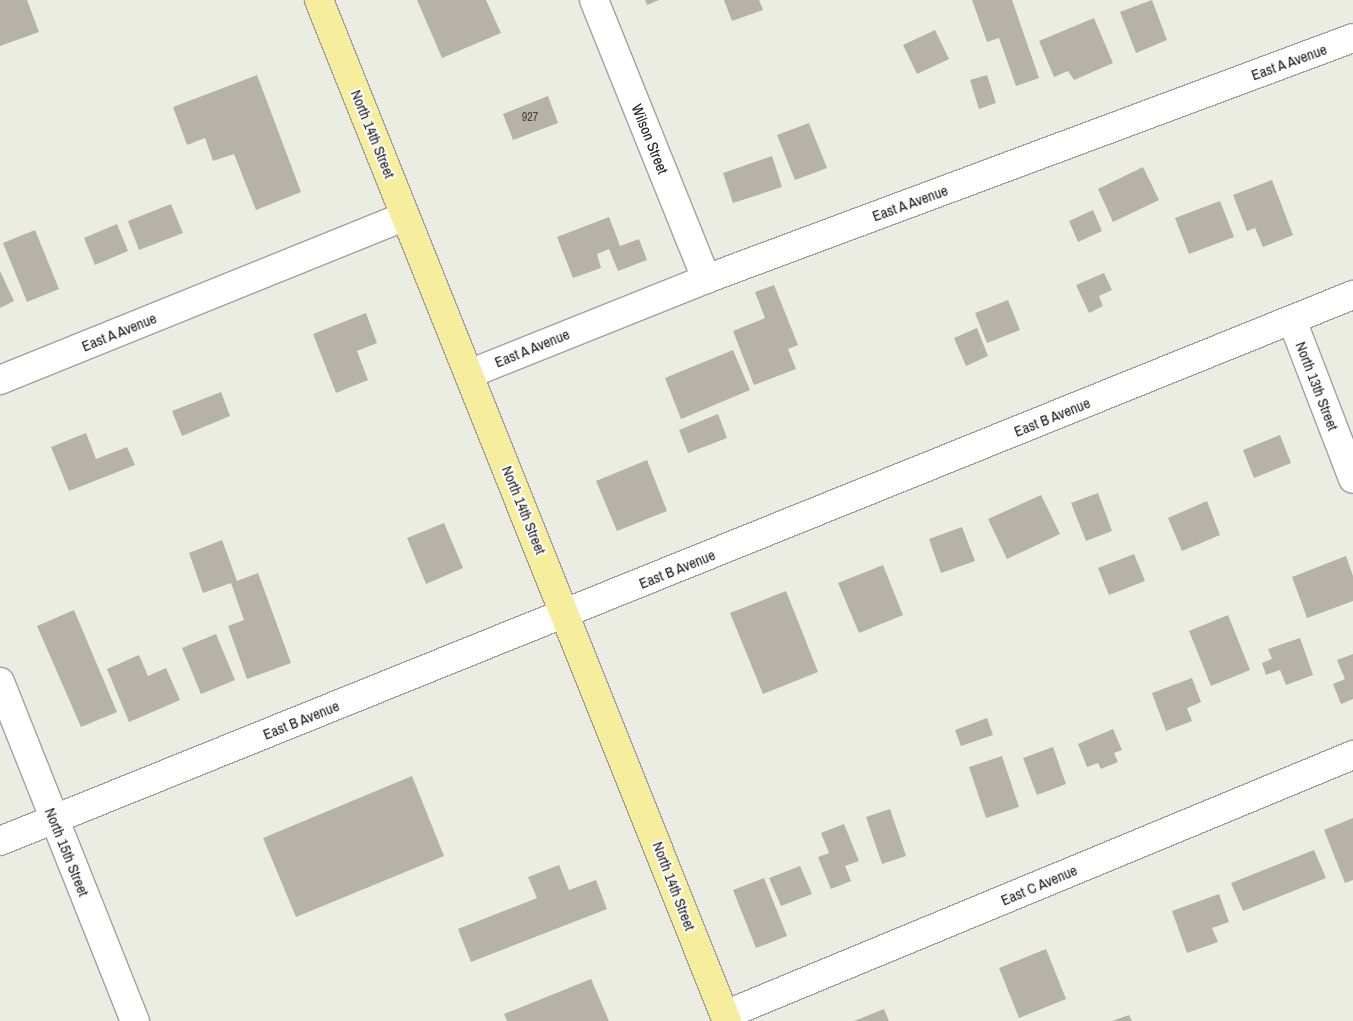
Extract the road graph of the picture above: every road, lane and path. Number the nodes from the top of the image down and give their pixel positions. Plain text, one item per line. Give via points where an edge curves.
1 (319, 0) edge
2 (594, 0) edge
3 (1353, 38) edge
4 (405, 216) junction
5 (706, 279) junction
6 (1353, 295) edge
7 (1292, 320) junction
8 (469, 374) junction
9 (0, 380) edge
10 (1353, 479) edge
11 (567, 614) junction
12 (0, 682) edge
13 (1353, 755) edge
14 (54, 819) junction
15 (0, 841) edge
16 (726, 1018) edge
17 (135, 1021) edge

1 - 4 main road, North 14th Street
2 - 5 street, Wilson Street
3 - 5 street, East A Avenue
4 - 8 main road, North 14th Street
4 - 9 street, East A Avenue
5 - 8 street, East A Avenue
6 - 7 street, East B Avenue
7 - 10 street, North 13th Street
7 - 11 street, East B Avenue
8 - 11 main road, North 14th Street
11 - 14 street, East B Avenue
11 - 16 main road, North 14th Street
12 - 14 street, North 15th Street
13 - 16 street, East C Avenue
14 - 15 street, East B Avenue
14 - 17 street, North 15th Street

